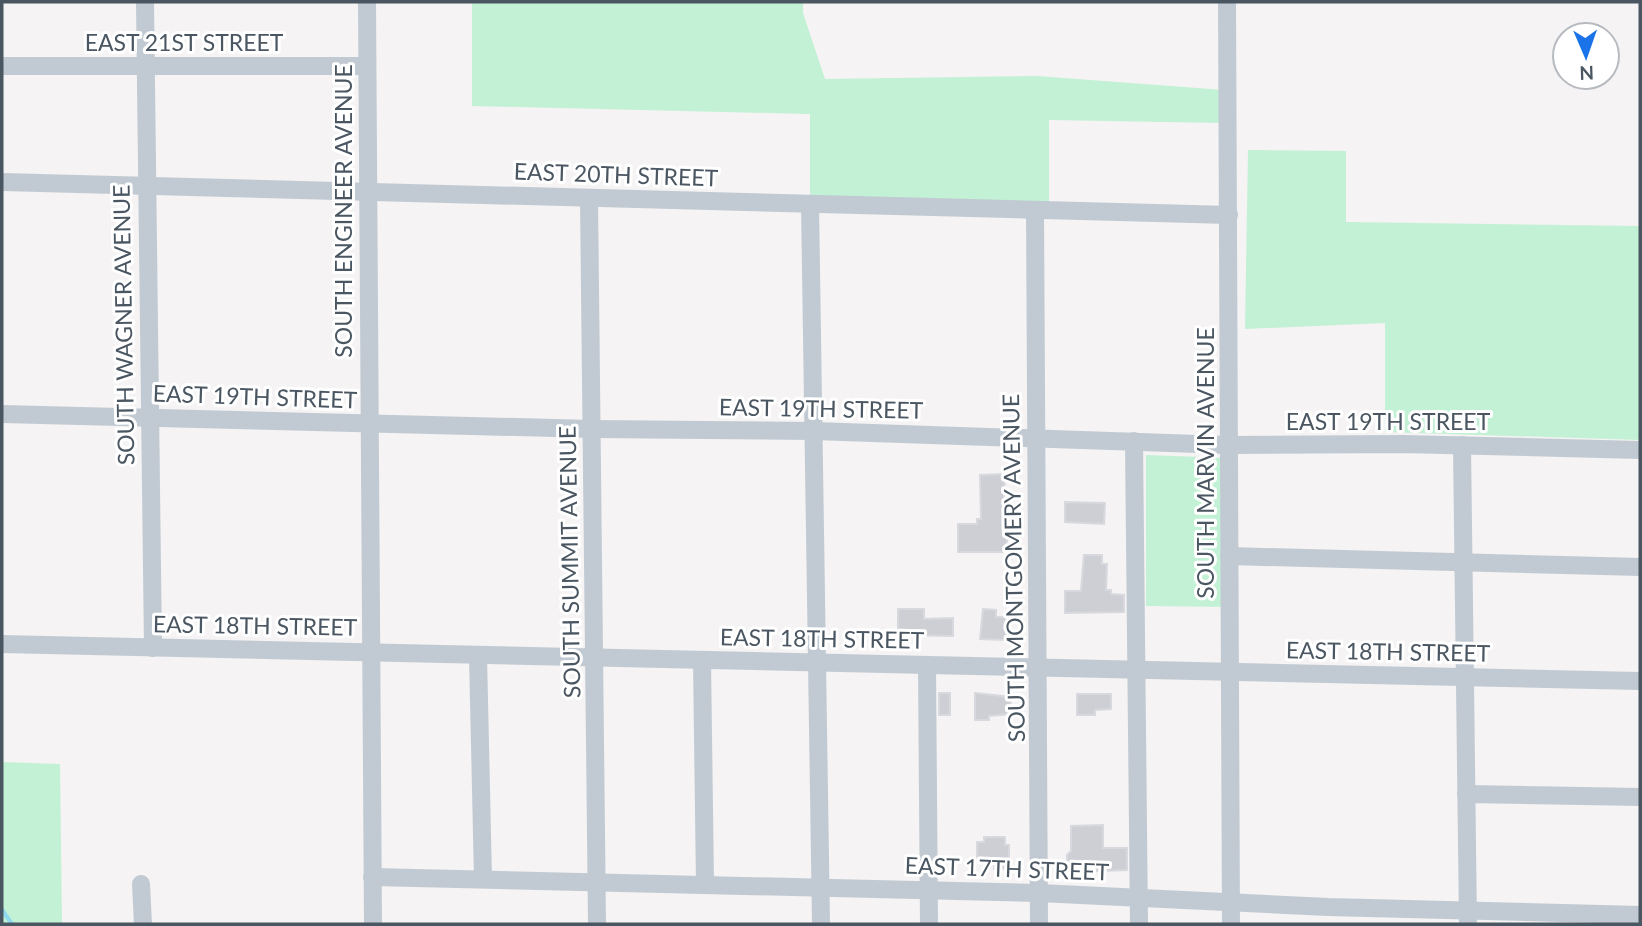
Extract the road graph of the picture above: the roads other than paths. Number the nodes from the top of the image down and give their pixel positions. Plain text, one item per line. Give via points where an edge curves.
1 (145, 2) edge
2 (367, 2) edge
3 (1227, 2) edge
4 (2, 66) edge
5 (145, 66) junction
6 (367, 66) junction
7 (2, 182) edge
8 (145, 186) junction
9 (366, 192) junction
10 (589, 198) junction
11 (810, 204) junction
12 (1035, 211) junction
13 (1229, 215) junction
14 (2, 414) edge
15 (149, 418) junction
16 (368, 424) junction
17 (592, 429) junction
18 (814, 430) junction
19 (1035, 437) junction
20 (1134, 441) junction
21 (1227, 445) junction
22 (1462, 445) junction
23 (1640, 450) edge
24 (1229, 556) junction
25 (1464, 562) junction
26 (1640, 567) edge
27 (2, 644) edge
28 (153, 648) junction
29 (369, 652) junction
30 (478, 655) junction
31 (594, 657) junction
32 (702, 660) junction
33 (818, 663) junction
34 (927, 665) junction
35 (1040, 668) junction
36 (1135, 670) junction
37 (1231, 672) junction
38 (1465, 677) junction
39 (1640, 681) edge
40 (1466, 794) junction
41 (1640, 797) edge
42 (372, 877) junction
43 (482, 880) junction
44 (597, 882) junction
45 (141, 884) dead end
46 (705, 885) junction
47 (820, 887) junction
48 (929, 890) junction
49 (1039, 893) junction
50 (1139, 897) junction
51 (1230, 902) junction
52 (1640, 915) edge
53 (1468, 918) edge
54 (143, 924) edge
55 (373, 924) edge
56 (597, 924) edge
57 (821, 924) edge
58 (929, 924) edge
59 (1039, 924) edge
60 (1139, 924) edge
61 (1231, 924) edge

1 - 5 street, SOUTH WAGNER AVENUE
2 - 6 street, SOUTH ENGINEER AVENUE
3 - 13 street, SOUTH MARVIN AVENUE
4 - 5 street, EAST 21ST STREET
5 - 6 street, EAST 21ST STREET
5 - 8 street, SOUTH WAGNER AVENUE
6 - 9 street, SOUTH ENGINEER AVENUE
7 - 8 street, EAST 20TH STREET
8 - 9 street, EAST 20TH STREET
8 - 15 street, SOUTH WAGNER AVENUE
9 - 10 street, EAST 20TH STREET
9 - 16 street, SOUTH ENGINEER AVENUE
10 - 11 street, EAST 20TH STREET
10 - 17 street, SOUTH SUMMIT AVENUE
11 - 12 street, EAST 20TH STREET
11 - 18 street
12 - 13 street, EAST 20TH STREET
12 - 19 street, SOUTH MONTGOMERY AVENUE
13 - 21 street, SOUTH MARVIN AVENUE
14 - 15 street, EAST 19TH STREET
15 - 16 street, EAST 19TH STREET
15 - 28 street, SOUTH WAGNER AVENUE
16 - 17 street, EAST 19TH STREET
16 - 29 street, SOUTH ENGINEER AVENUE
17 - 18 street, EAST 19TH STREET
17 - 31 street, SOUTH SUMMIT AVENUE
18 - 19 street, EAST 19TH STREET
18 - 33 street
19 - 20 street, EAST 19TH STREET
19 - 35 street, SOUTH MONTGOMERY AVENUE
20 - 21 street, EAST 19TH STREET
20 - 36 street
21 - 22 street, EAST 19TH STREET
21 - 24 street, SOUTH MARVIN AVENUE
22 - 23 street, EAST 19TH STREET
22 - 25 street
24 - 25 street
24 - 37 street, SOUTH MARVIN AVENUE
25 - 26 street
25 - 38 street
27 - 28 street, EAST 18TH STREET
28 - 29 street, EAST 18TH STREET
29 - 30 street, EAST 18TH STREET
29 - 42 street, SOUTH ENGINEER AVENUE
30 - 31 street, EAST 18TH STREET
30 - 43 street
31 - 32 street, EAST 18TH STREET
31 - 44 street, SOUTH SUMMIT AVENUE
32 - 33 street, EAST 18TH STREET
32 - 46 street
33 - 34 street, EAST 18TH STREET
33 - 47 street
34 - 35 street, EAST 18TH STREET
34 - 48 street
35 - 36 street, EAST 18TH STREET
35 - 49 street, SOUTH MONTGOMERY AVENUE
36 - 37 street, EAST 18TH STREET
36 - 50 street
37 - 38 street, EAST 18TH STREET
37 - 51 street, SOUTH MARVIN AVENUE
38 - 39 street, EAST 18TH STREET
38 - 40 street
40 - 41 street
40 - 53 street
42 - 43 street, EAST 17TH STREET
42 - 55 street, SOUTH ENGINEER AVENUE
43 - 44 street, EAST 17TH STREET
44 - 46 street, EAST 17TH STREET
44 - 56 street, SOUTH SUMMIT AVENUE
45 - 54 street
46 - 47 street, EAST 17TH STREET
47 - 48 street, EAST 17TH STREET
47 - 57 street
48 - 49 street, EAST 17TH STREET
48 - 58 street
49 - 50 street, EAST 17TH STREET
49 - 59 street, SOUTH MONTGOMERY AVENUE
50 - 51 street, EAST 17TH STREET
50 - 60 street
51 - 53 street, EAST 17TH STREET
51 - 61 street, SOUTH MARVIN AVENUE
52 - 53 street, EAST 17TH STREET

